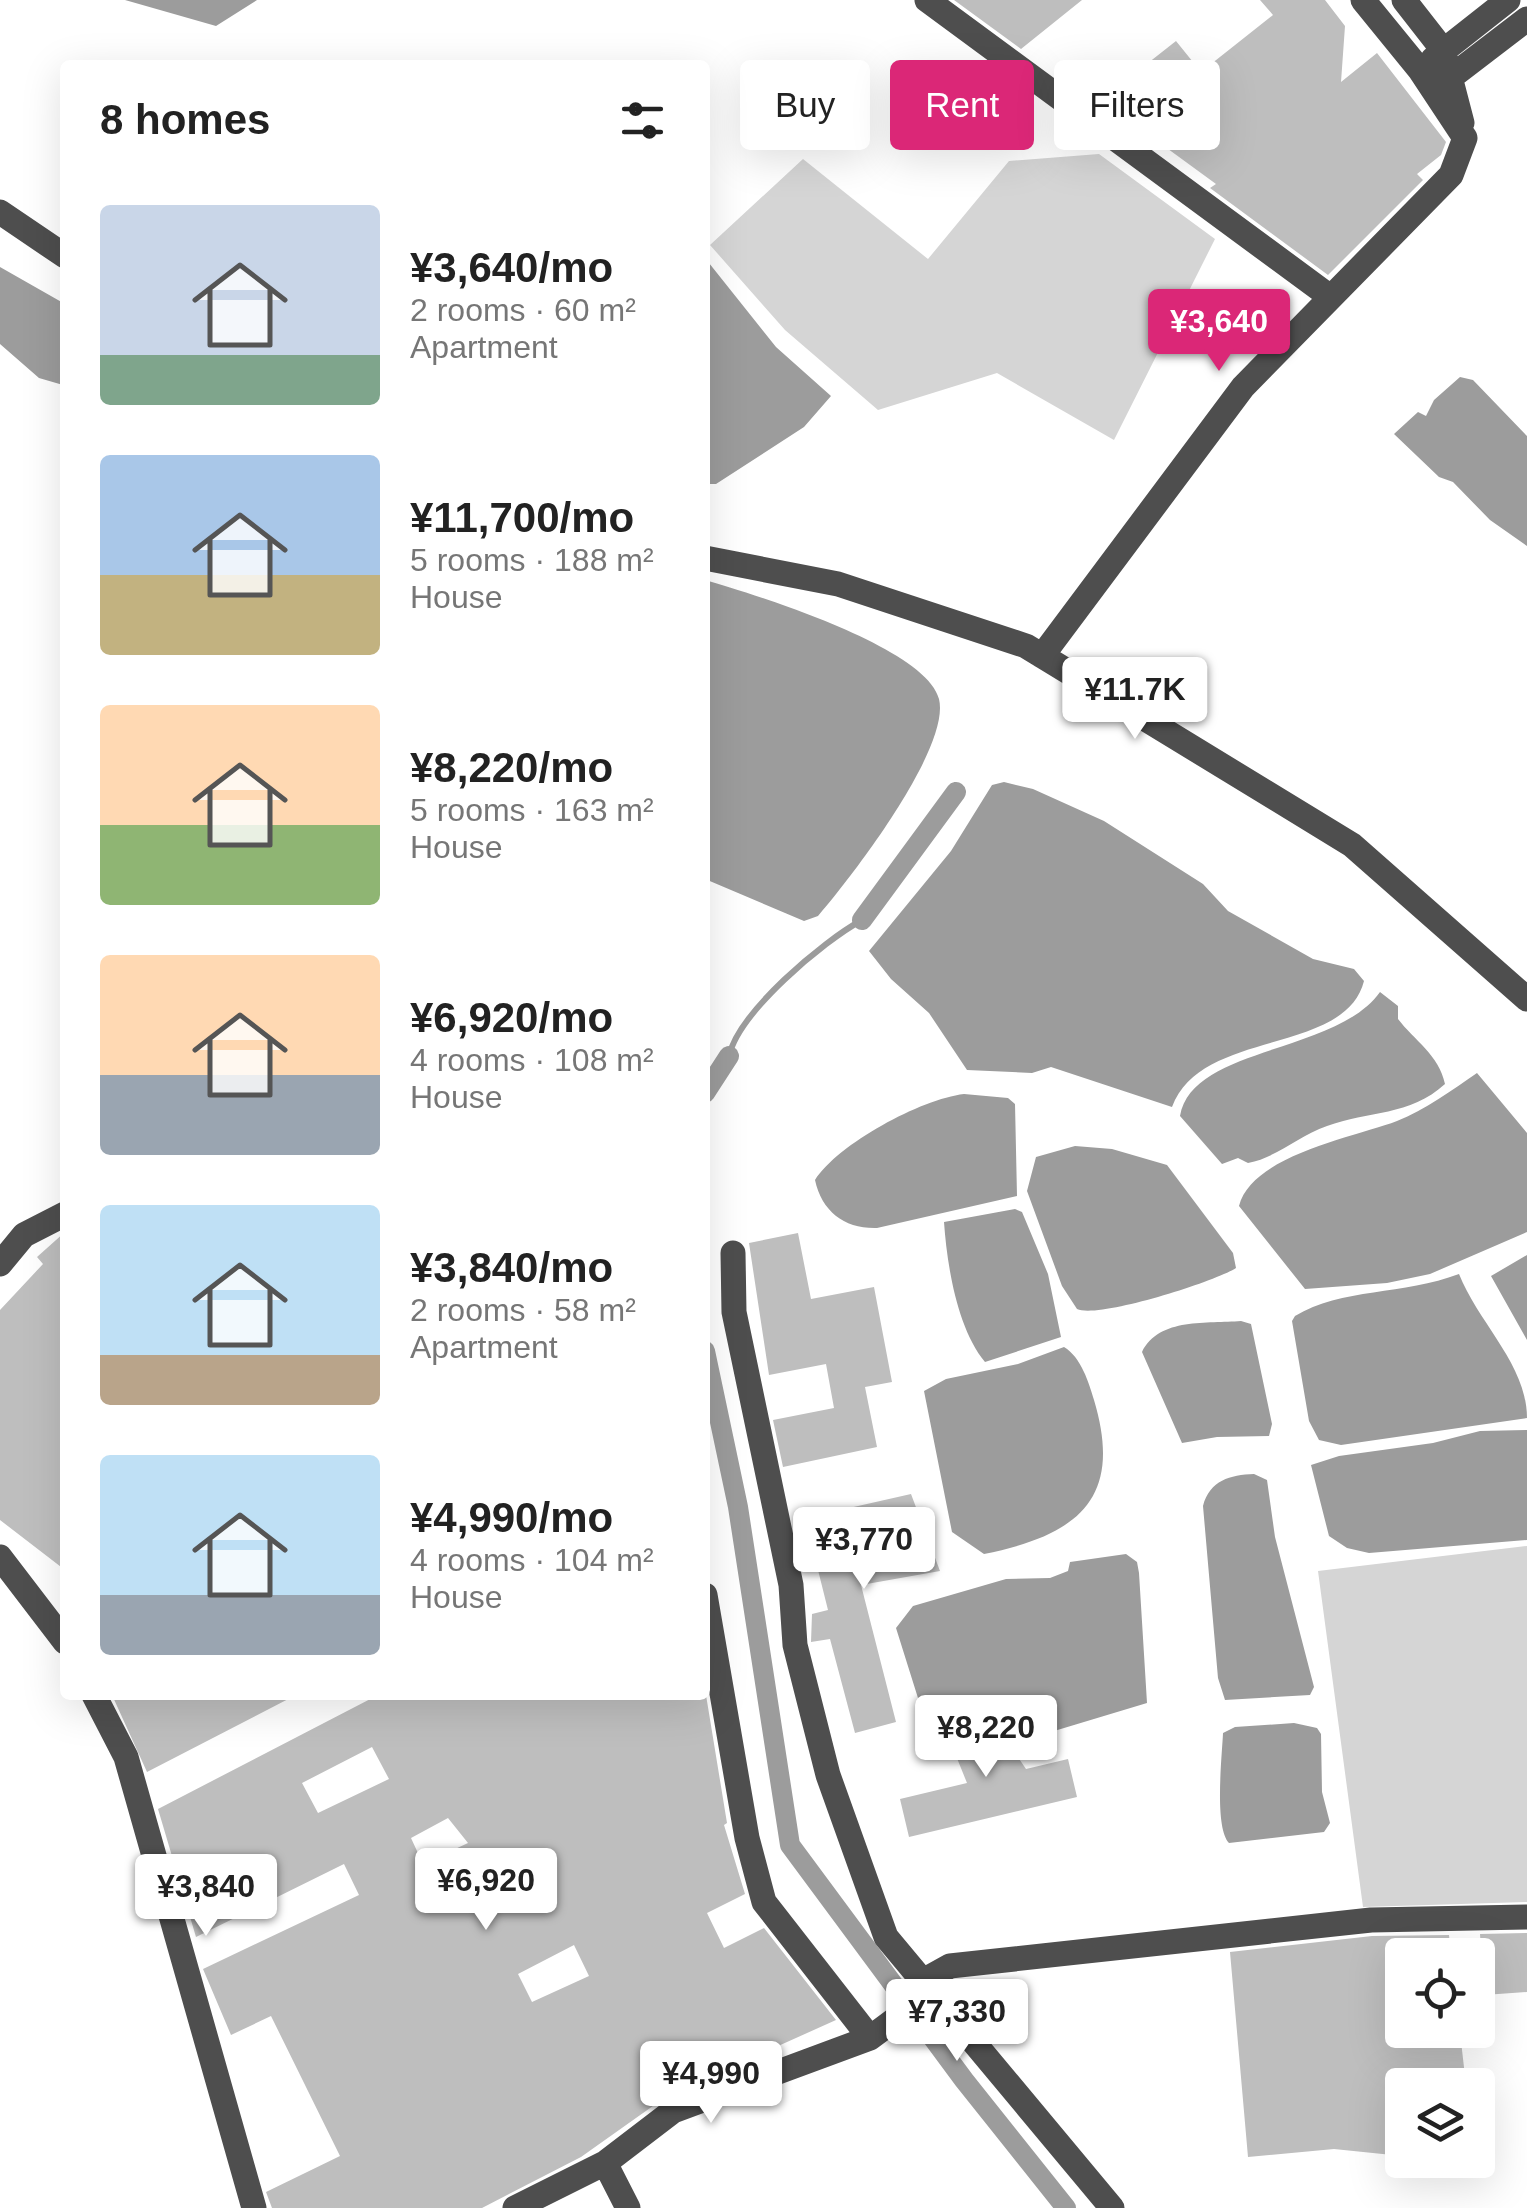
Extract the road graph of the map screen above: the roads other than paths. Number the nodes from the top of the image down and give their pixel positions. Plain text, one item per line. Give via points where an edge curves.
1 (927, 0) edge
2 (1363, 0) edge
3 (1404, 0) edge
4 (1508, 0) edge
5 (1527, 19) edge
6 (1444, 50) junction
7 (1435, 79) junction
8 (0, 212) edge
9 (60, 253) edge
10 (1329, 296) junction
11 (710, 559) edge
12 (1042, 656) junction
13 (1527, 998) edge
14 (60, 1217) edge
15 (733, 1253) dead end
16 (0, 1264) edge
17 (0, 1557) edge
18 (710, 1624) edge
19 (60, 1635) edge
20 (97, 1700) edge
21 (1527, 1917) edge
22 (924, 1992) junction
23 (881, 2030) junction
24 (606, 2163) junction
25 (254, 2208) edge
26 (515, 2208) edge
27 (628, 2208) edge
28 (1112, 2208) edge

1 - 10 street
2 - 7 street
3 - 6 street
4 - 6 street
5 - 7 street
6 - 7 street
7 - 10 street via 1465,138 1451,175
8 - 9 street
10 - 12 street via 1244,387
11 - 12 street via 838,584
12 - 13 street via 1352,845
14 - 16 street via 24,1235
15 - 22 street via 734,1312 792,1585 795,1645 828,1776 886,1937
17 - 19 street
18 - 23 street via 764,1902
20 - 25 street via 126,1757
21 - 22 street via 1371,1920 950,1966
22 - 23 street
22 - 28 street
23 - 24 street via 673,2110
24 - 26 street
24 - 27 street

